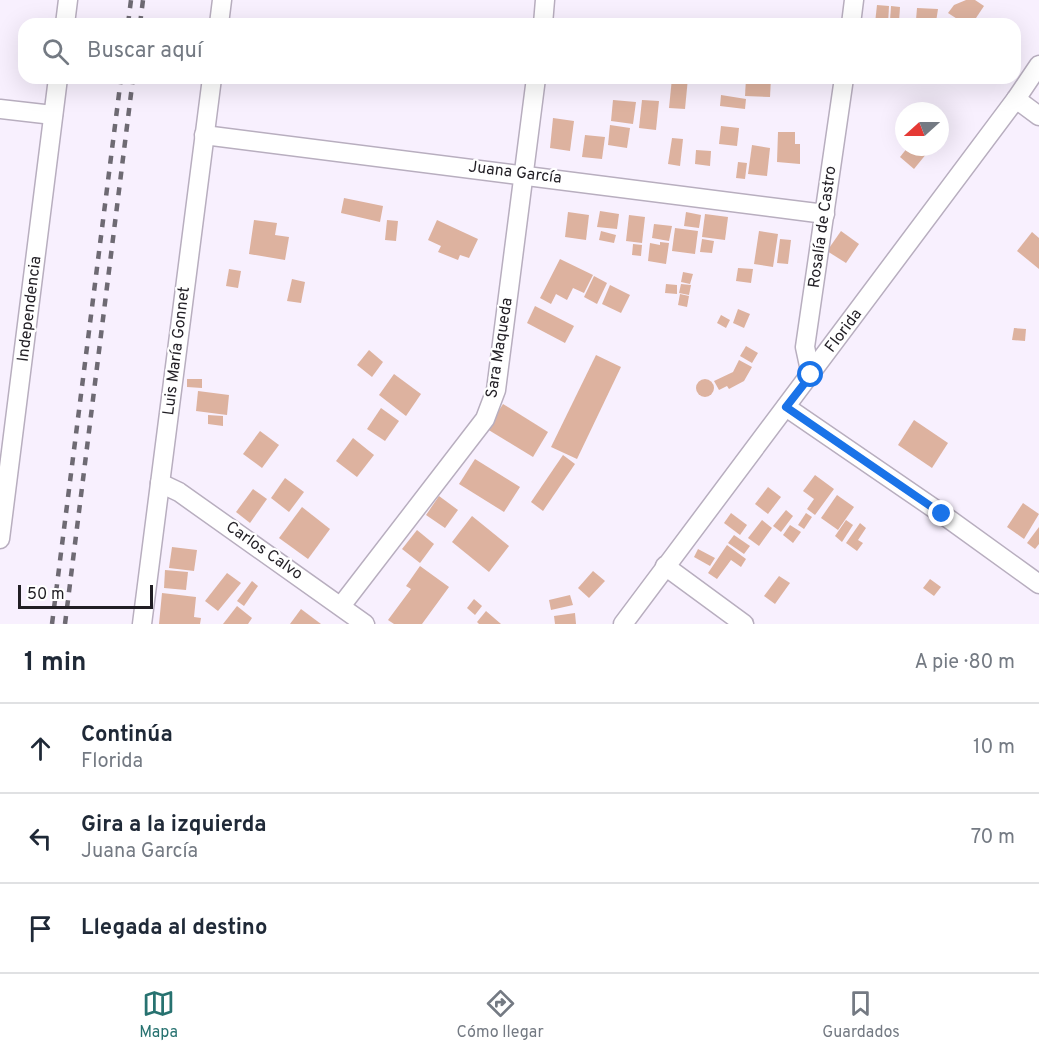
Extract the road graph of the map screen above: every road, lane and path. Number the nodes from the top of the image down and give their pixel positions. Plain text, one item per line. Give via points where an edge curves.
1 (68, 0) edge
2 (222, 0) edge
3 (545, 0) edge
4 (854, 0) edge
5 (66, 18) edge
6 (220, 18) edge
7 (544, 18) edge
8 (852, 18) edge
9 (1039, 65) edge
10 (57, 84) edge
11 (211, 84) edge
12 (535, 84) edge
13 (842, 84) edge
14 (1016, 99) junction
15 (0, 109) edge
16 (53, 115) junction
17 (1039, 116) edge
18 (204, 135) junction
19 (525, 174) junction
20 (825, 214) junction
21 (811, 375) junction
22 (786, 407) junction
23 (8, 423) edge
24 (160, 483) junction
25 (0, 539) edge
26 (665, 566) junction
27 (1039, 584) edge
28 (341, 606) junction
29 (142, 624) edge
30 (365, 624) edge
31 (623, 624) edge
32 (744, 624) edge

1 - 5 street
2 - 6 street
3 - 7 street
4 - 8 street
9 - 14 street, Florida
10 - 16 street, Independencia
11 - 18 street, Luis María Gonnet
12 - 19 street, Sara Maqueda
13 - 20 street, Rosalía de Castro
14 - 17 street
14 - 21 street, Florida
15 - 16 street
16 - 23 street, Independencia
18 - 19 street, Juana García
18 - 24 street, Luis María Gonnet
19 - 20 street, Juana García
19 - 28 street, Sara Maqueda via 496,390 485,419
20 - 21 street, Rosalía de Castro via 806,347
21 - 22 street, Florida
22 - 26 street, Florida
22 - 27 street
23 - 25 street, Independencia
24 - 28 street, Carlos Calvo via 179,492
24 - 29 street, Luis María Gonnet
26 - 31 street, Florida
26 - 32 street
28 - 30 street, Carlos Calvo

